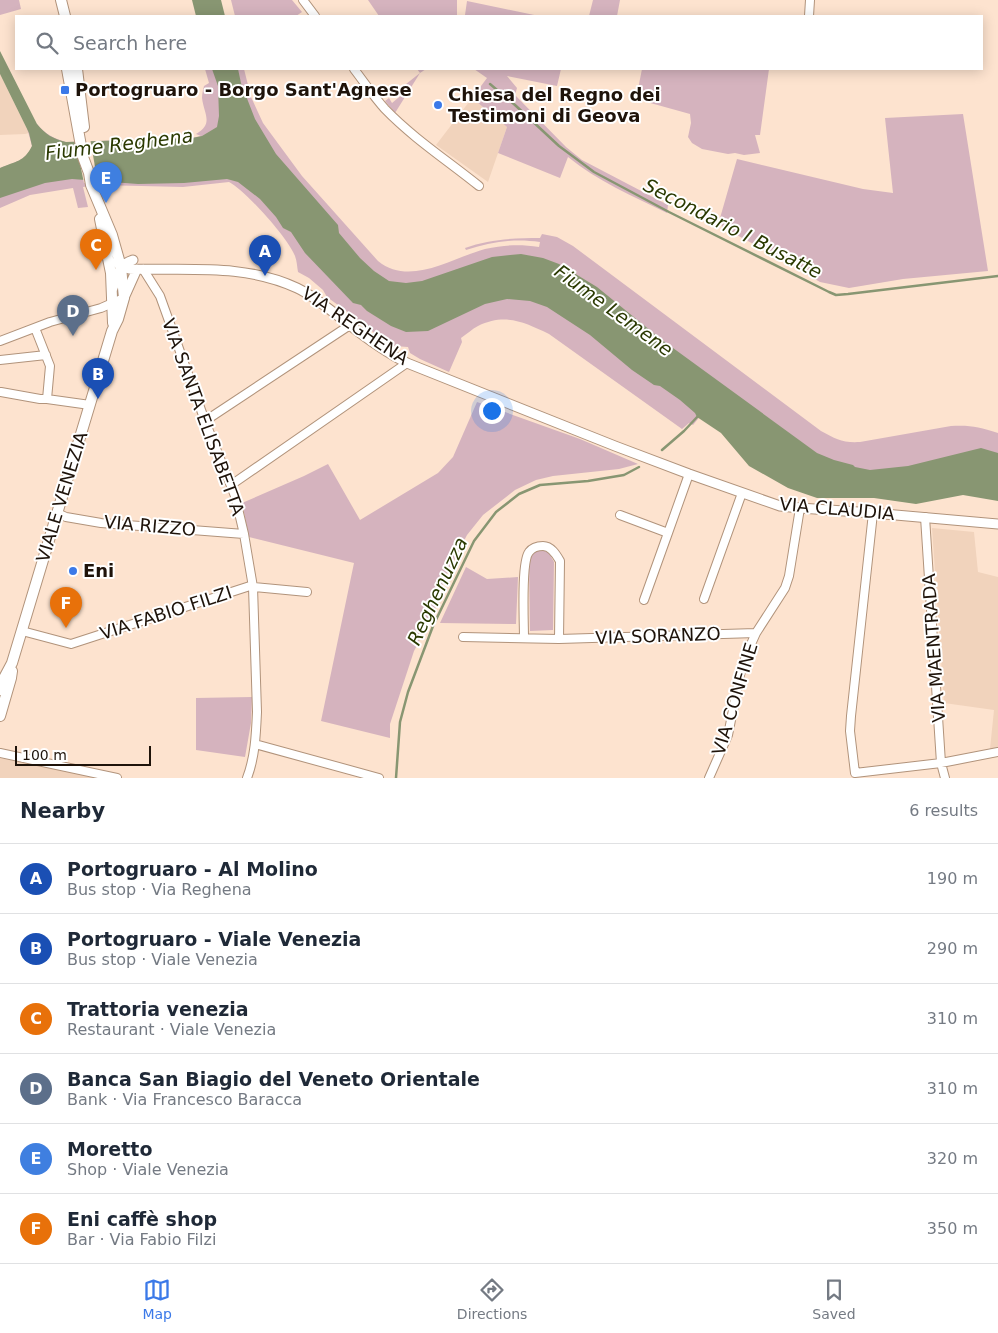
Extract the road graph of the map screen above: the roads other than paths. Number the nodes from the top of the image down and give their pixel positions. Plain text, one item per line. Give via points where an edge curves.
1 (55, 0) edge
2 (61, 0) edge
3 (303, 0) edge
4 (810, 0) edge
5 (58, 15) edge
6 (65, 15) edge
7 (314, 15) edge
8 (809, 15) edge
9 (67, 70) edge
10 (72, 70) edge
11 (77, 70) edge
12 (355, 70) edge
13 (79, 82) junction
14 (76, 118) junction
15 (82, 132) junction
16 (479, 186) dead end
17 (96, 198) junction
18 (103, 230) junction
19 (117, 250) junction
20 (138, 266) junction
21 (121, 267) junction
22 (112, 290) junction
23 (124, 298) junction
24 (113, 304) junction
25 (350, 325) junction
26 (35, 328) junction
27 (112, 331) junction
28 (0, 341) edge
29 (46, 355) junction
30 (0, 360) edge
31 (407, 363) junction
32 (2, 392) dead end
33 (47, 399) junction
34 (90, 405) junction
35 (205, 421) junction
36 (653, 461) joint
37 (689, 474) junction
38 (231, 485) junction
39 (742, 493) junction
40 (800, 508) junction
41 (57, 513) junction
42 (873, 513) junction
43 (620, 515) dead end
44 (925, 517) junction
45 (998, 524) edge
46 (668, 533) junction
47 (244, 534) junction
48 (253, 586) junction
49 (307, 592) dead end
50 (704, 599) dead end
51 (644, 600) dead end
52 (22, 631) junction
53 (756, 633) junction
54 (464, 637) dead end
55 (524, 638) junction
56 (559, 638) junction
57 (8, 677) junction
58 (0, 690) edge
59 (0, 716) edge
60 (255, 744) junction
61 (998, 752) edge
62 (0, 753) edge
63 (941, 763) junction
64 (117, 778) edge
65 (247, 778) edge
66 (379, 778) edge
67 (709, 778) edge
68 (945, 778) edge

1 - 5 main road
2 - 6 main road
3 - 7 street
4 - 8 street
9 - 14 main road
10 - 13 street
11 - 13 main road
12 - 16 street via 397,120
13 - 14 street
13 - 15 main road
14 - 15 main road
15 - 17 main road, VIALE VENEZIA
17 - 18 main road, VIALE VENEZIA
17 - 19 main road, VIALE VENEZIA
18 - 21 street, VIALE VENEZIA via 112,258
18 - 22 main road, VIALE VENEZIA
19 - 20 street, VIA REGHENA
19 - 21 main road, VIALE VENEZIA
20 - 21 street, VIA REGHENA via 127,262
20 - 23 street, VIALE VENEZIA
20 - 25 street, VIA REGHENA via 228,270 265,276 298,288
20 - 35 street, VIA SANTA ELISABETTA via 160,296
21 - 22 street, VIALE VENEZIA
21 - 23 main road, VIALE VENEZIA
22 - 24 main road, VIALE VENEZIA
23 - 24 street
23 - 27 main road, VIALE VENEZIA
24 - 26 street
24 - 27 main road, VIALE VENEZIA
25 - 31 street, VIA REGHENA
25 - 35 street
26 - 28 street
26 - 29 street
27 - 34 main road, VIALE VENEZIA
29 - 30 street
29 - 33 street via 50,366
31 - 36 street, VIA REGHENA
31 - 38 street
32 - 33 street
33 - 34 street
34 - 41 main road, VIALE VENEZIA
35 - 38 street, VIA SANTA ELISABETTA
36 - 37 street, VIA CLAUDIA
37 - 39 street, VIA CLAUDIA
37 - 46 street
38 - 47 street, VIA SANTA ELISABETTA
39 - 40 street, VIA CLAUDIA via 780,506
39 - 50 street
40 - 42 street, VIA CLAUDIA
40 - 53 street, VIA CONFINE via 785,588
41 - 47 street, VIA RIZZO via 101,523
41 - 52 main road, VIALE VENEZIA
42 - 44 street, VIA CLAUDIA
42 - 63 street via 851,716 855,773
43 - 46 street
44 - 45 street, VIA CLAUDIA
44 - 63 street, VIA MAENTRADA
46 - 51 street
47 - 48 street, VIA SANTA ELISABETTA
48 - 49 street
48 - 52 street, VIA FABIO FILZI via 71,644
48 - 60 street, VIA SANTA ELISABETTA
52 - 57 main road, VIALE VENEZIA
53 - 56 street, VIA SORANZO
53 - 67 street, VIA CONFINE via 740,675 728,735
54 - 55 street, VIA SORANZO
55 - 56 street, VIA SORANZO
55 - 56 street via 525,562 532,548 542,546 549,547 560,560
57 - 58 main road, VIALE VENEZIA
57 - 59 main road, VIALE VENEZIA
60 - 65 street, VIA SANTA ELISABETTA
60 - 66 street
61 - 63 street
62 - 64 street
63 - 68 street, VIA MAENTRADA

